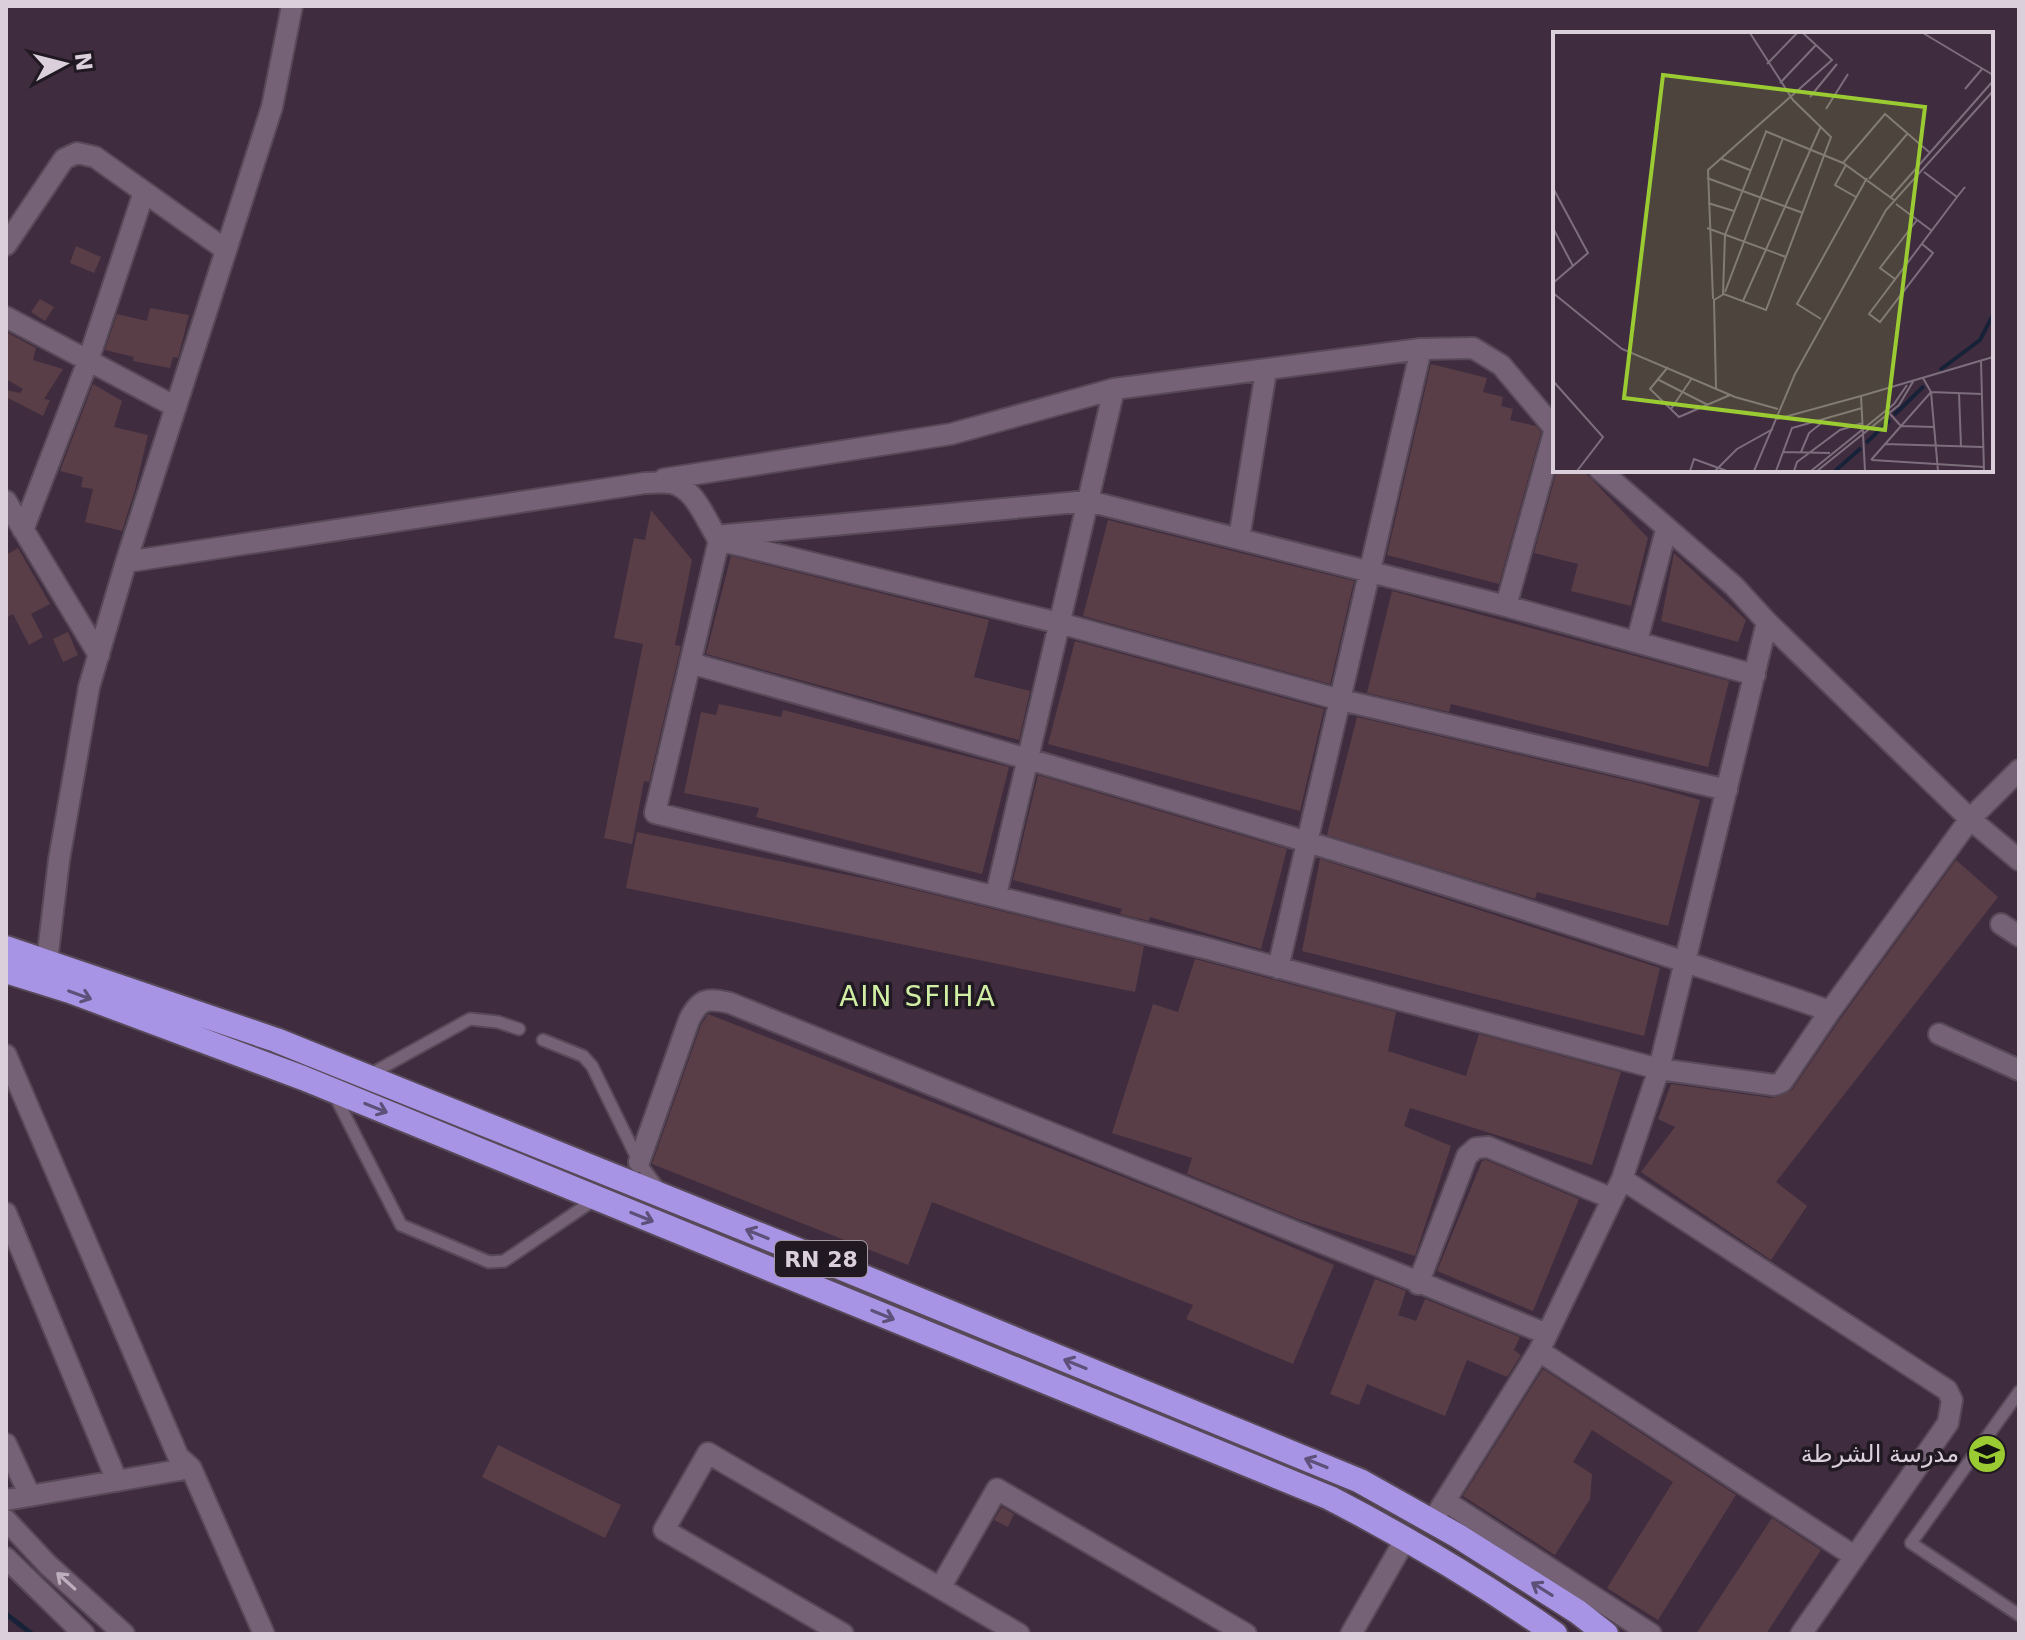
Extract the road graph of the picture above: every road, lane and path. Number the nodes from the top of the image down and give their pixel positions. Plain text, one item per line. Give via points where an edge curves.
1 (292, 6) edge
2 (144, 192) junction
3 (6, 245) edge
4 (226, 250) junction
5 (6, 317) edge
6 (1421, 349) junction
7 (88, 361) junction
8 (1266, 371) junction
9 (1114, 389) junction
10 (176, 407) junction
11 (1553, 427) edge
12 (1553, 436) edge
13 (1602, 472) edge
14 (645, 483) junction
15 (6, 501) edge
16 (1088, 501) junction
17 (23, 530) junction
18 (1666, 530) junction
19 (718, 538) junction
20 (1239, 539) junction
21 (126, 562) junction
22 (1370, 571) junction
23 (1506, 606) junction
24 (1767, 622) junction
25 (1059, 623) junction
26 (1637, 641) junction
27 (99, 655) junction
28 (690, 663) junction
29 (1755, 675) junction
30 (1341, 700) junction
31 (1028, 757) junction
32 (2019, 770) edge
33 (1727, 790) junction
34 (1970, 819) junction
35 (1308, 840) junction
36 (2019, 860) edge
37 (996, 895) junction
38 (2001, 924) dead end
39 (2019, 936) edge
40 (6, 948) edge
41 (47, 961) junction
42 (1686, 961) junction
43 (1278, 968) junction
44 (6, 971) edge
45 (1830, 1011) junction
46 (519, 1029) dead end
47 (1939, 1034) dead end
48 (543, 1040) dead end
49 (6, 1055) edge
50 (1659, 1069) junction
51 (2019, 1070) edge
52 (367, 1076) junction
53 (332, 1090) junction
54 (639, 1162) junction
55 (1622, 1179) junction
56 (667, 1197) junction
57 (597, 1198) junction
58 (1611, 1198) junction
59 (6, 1213) edge
60 (6, 1252) edge
61 (33, 1279) junction
62 (1418, 1284) junction
63 (1543, 1343) junction
64 (2019, 1392) edge
65 (6, 1444) edge
66 (191, 1468) junction
67 (117, 1481) junction
68 (30, 1496) junction
69 (6, 1500) edge
70 (1445, 1501) junction
71 (6, 1520) edge
72 (1431, 1523) junction
73 (1406, 1538) junction
74 (1854, 1556) junction
75 (6, 1558) edge
76 (940, 1588) junction
77 (2019, 1615) edge
78 (84, 1634) edge
79 (124, 1634) edge
80 (264, 1634) edge
81 (843, 1634) edge
82 (1019, 1634) edge
83 (1246, 1634) edge
84 (1351, 1634) edge
85 (1555, 1634) edge
86 (1606, 1634) edge
87 (1651, 1634) edge
88 (1801, 1634) edge

1 - 4 street via 272,107
2 - 3 street via 95,157 77,153 64,159
2 - 4 street
2 - 7 street
4 - 10 street
5 - 7 street
6 - 8 street
6 - 11 street via 1473,348 1501,365
6 - 22 street
7 - 10 street
7 - 17 street
8 - 9 street
8 - 20 street
9 - 14 street via 951,434
9 - 16 street
10 - 21 street
12 - 23 street
13 - 18 street
14 - 19 street via 672,483 686,490
14 - 21 street
15 - 17 street
16 - 19 street
16 - 20 street
16 - 25 street
17 - 27 street
18 - 24 street via 1734,586
18 - 26 street
19 - 25 street
19 - 28 street
20 - 22 street
21 - 27 street
22 - 23 street
22 - 30 street
23 - 26 street
24 - 29 street
24 - 34 street
25 - 30 street
25 - 31 street
26 - 29 street
27 - 41 street via 59,860
28 - 31 street
28 - 37 street via 655,813
29 - 33 street
30 - 33 street
30 - 35 street
31 - 35 street
31 - 37 street
32 - 34 street
33 - 42 street
34 - 36 street
34 - 45 street
35 - 42 street
35 - 43 street
37 - 43 street
38 - 39 street
40 - 41 highway, RN 28
41 - 52 highway, RN 28
42 - 45 street
42 - 50 street
43 - 50 street
44 -> 53 highway, RN 28
45 - 50 street via 1782,1082 1774,1085
46 - 52 lane via 470,1019
47 - 51 street
48 - 54 lane via 583,1056 592,1066
49 - 66 street via 178,1456
50 - 55 street
52 - 56 highway, RN 28
53 -> 57 highway, RN 28
53 - 57 lane via 401,1225 489,1262 504,1261
54 - 56 lane
54 - 62 street via 689,1020 696,1006 715,1000
55 - 58 street
55 - 74 street via 1947,1390 1952,1400 1948,1423
72 -> 56 highway, RN 28 via 1360,1481
57 -> 73 highway, RN 28 via 1330,1498
58 - 62 street via 1488,1147 1476,1148 1467,1156
58 - 63 street
59 - 61 street
60 - 61 street
61 - 67 street
62 - 63 street
63 - 70 street
63 - 74 street
64 - 77 lane via 1911,1543
65 - 68 street
66 - 67 street
66 - 80 street
67 - 68 street
68 - 69 street
70 - 72 street
70 - 87 street
79 -> 71 street
86 -> 72 highway, RN 28 via 1565,1603
73 - 84 street
73 - 85 highway, RN 28
74 - 88 street
75 - 78 street
76 - 81 street via 708,1453 664,1530
76 - 82 street
76 - 83 street via 997,1489

